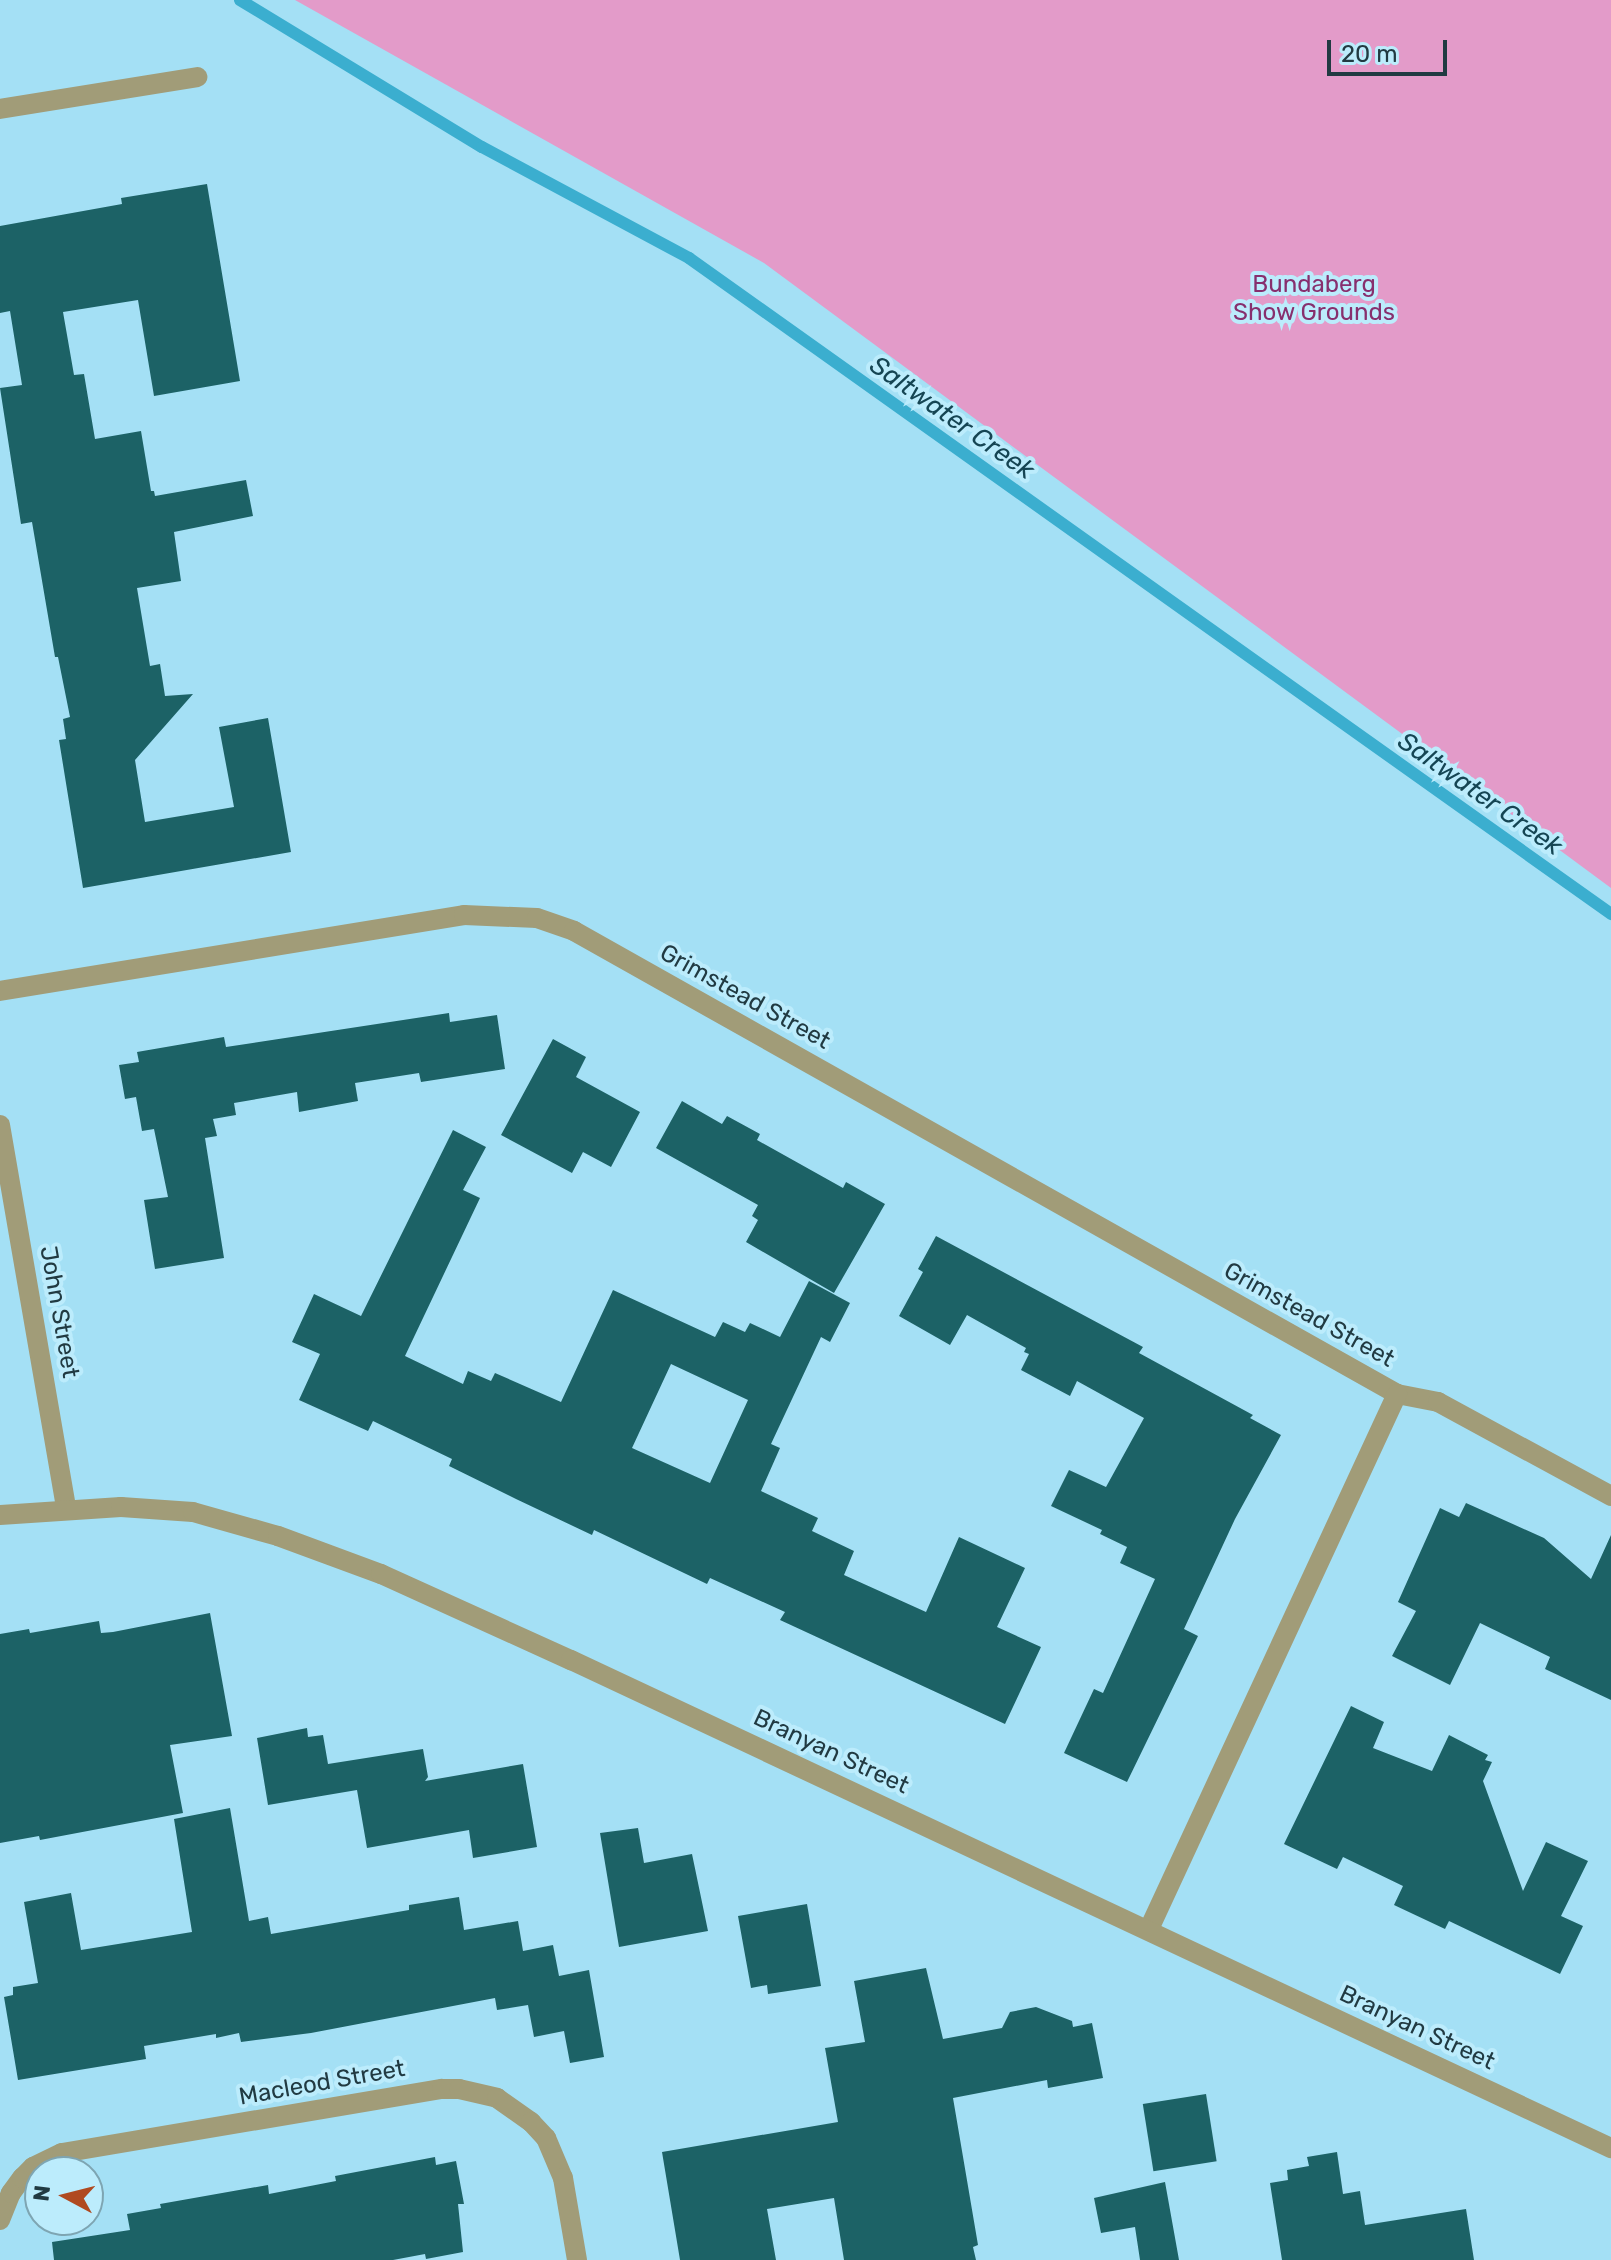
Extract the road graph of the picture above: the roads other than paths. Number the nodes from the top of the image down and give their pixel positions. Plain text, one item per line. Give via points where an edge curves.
1 (197, 77) dead end
2 (0, 109) edge
3 (0, 991) edge
4 (0, 1125) edge
5 (1397, 1394) junction
6 (1611, 1496) edge
7 (66, 1508) junction
8 (0, 1515) edge
9 (1149, 1929) junction
10 (1611, 2148) edge
11 (0, 2220) edge
12 (577, 2260) edge

1 - 2 street
3 - 5 street, Grimstead Street via 464,915 537,918 574,931
4 - 7 street, John Street
5 - 6 street, Grimstead Street via 1438,1402
5 - 9 street, Grimstead Street
7 - 8 street, Branyan Street
7 - 9 street, Branyan Street via 193,1512 381,1574
9 - 10 street, Branyan Street
11 - 12 street, Macleod Street via 22,2178 62,2153 459,2089 497,2098 546,2138 563,2178

